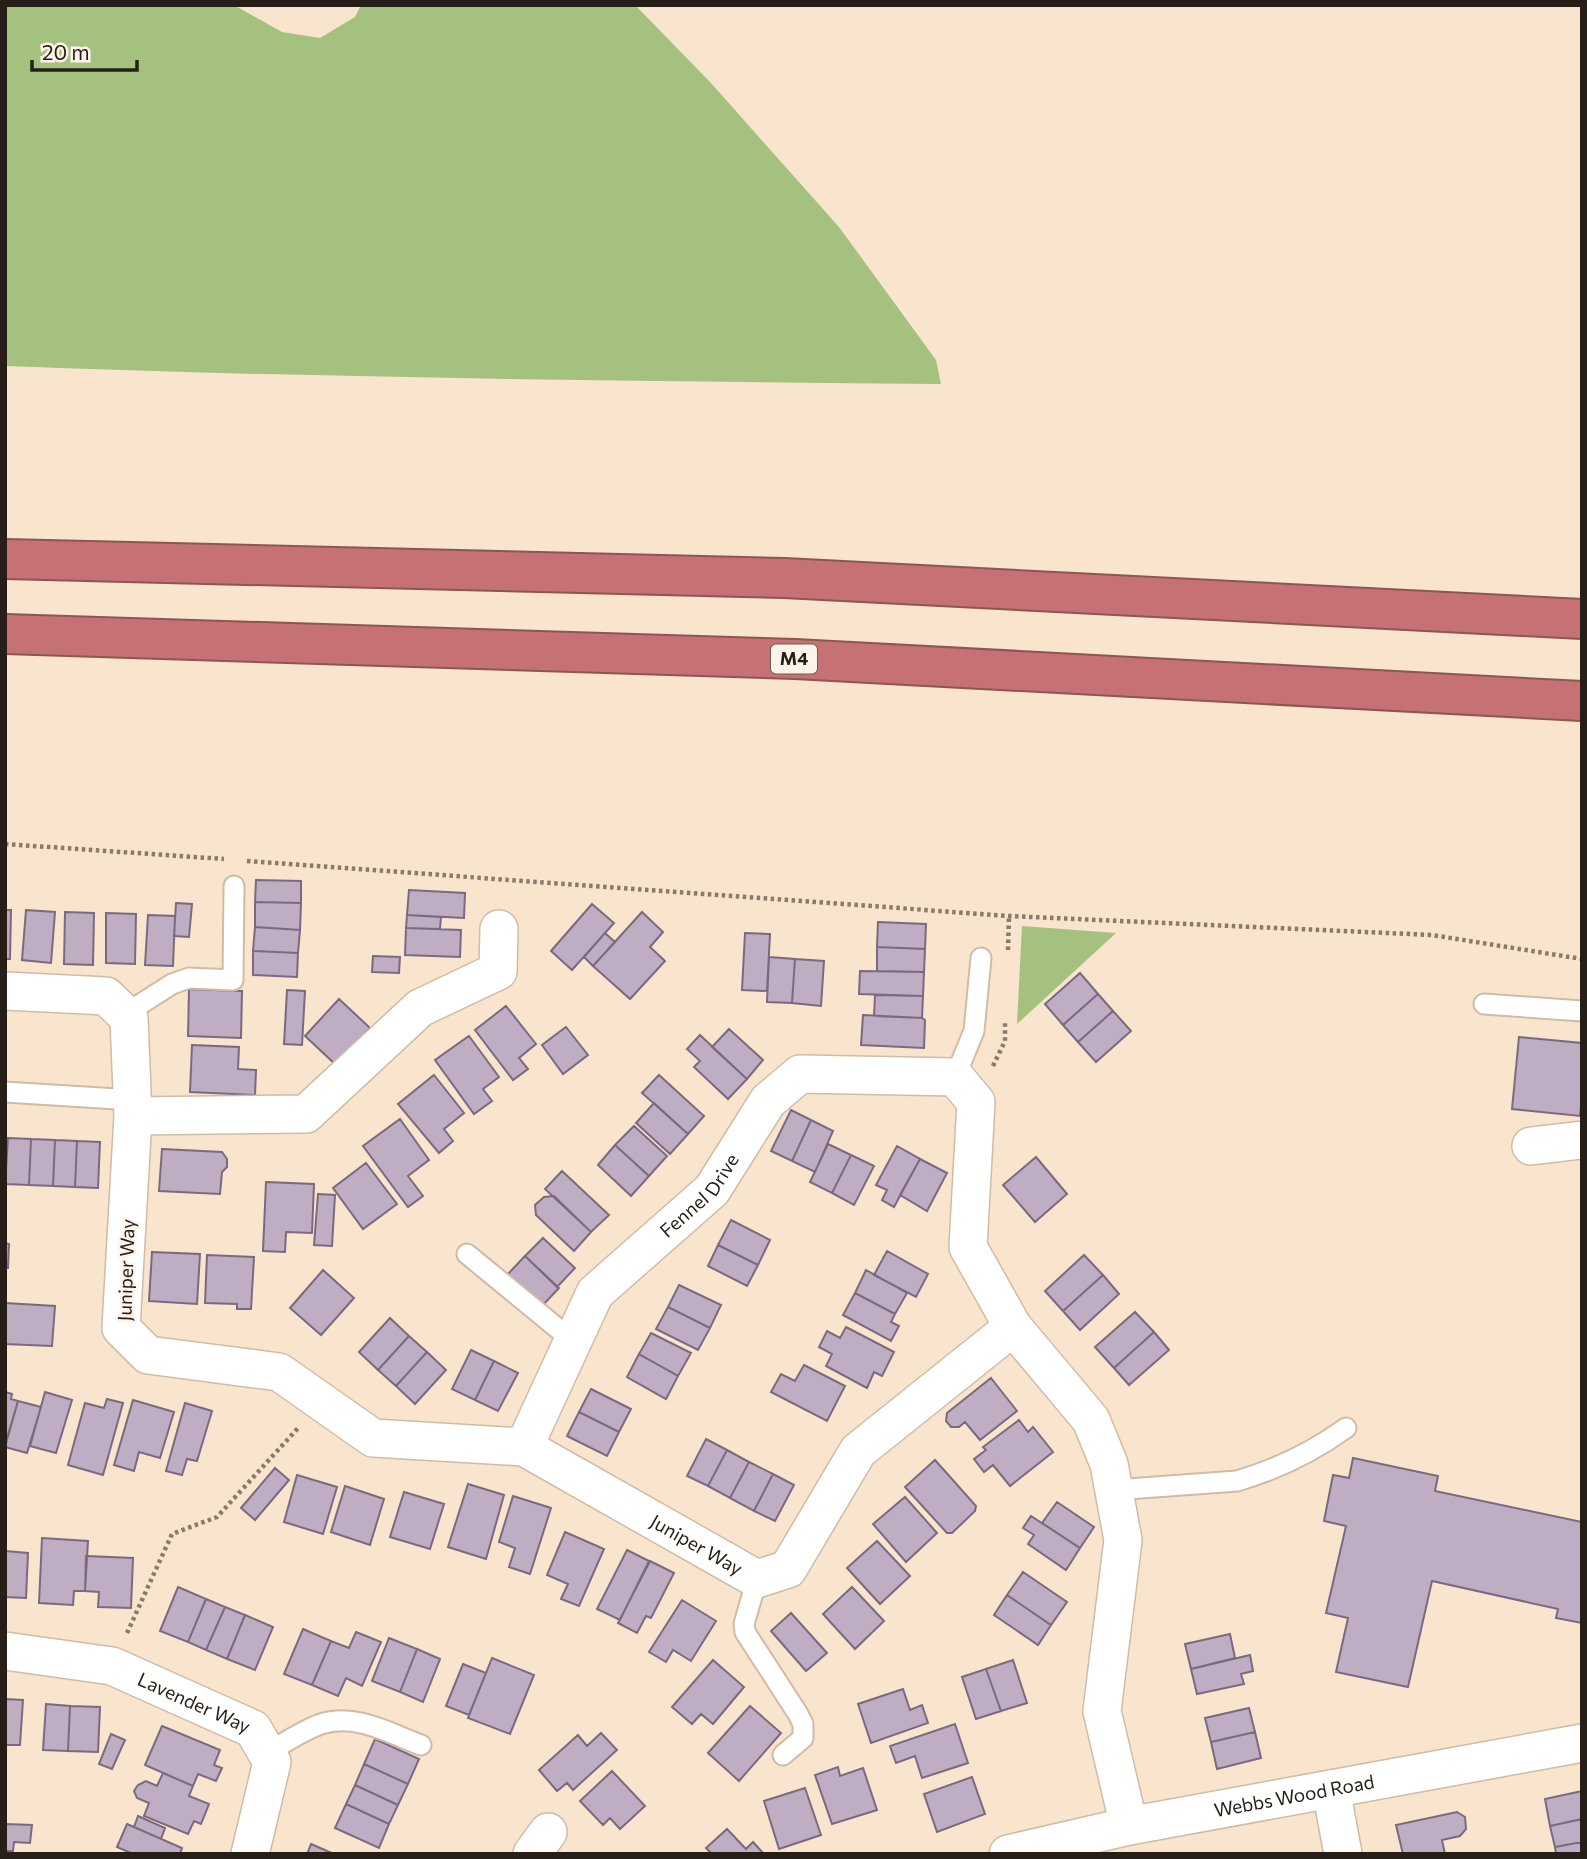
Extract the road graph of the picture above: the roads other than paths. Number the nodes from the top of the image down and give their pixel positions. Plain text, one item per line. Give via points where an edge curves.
1 (5, 559) edge
2 (1582, 619) edge
3 (5, 634) edge
4 (1582, 701) edge
5 (234, 886) dead end
6 (499, 929) dead end
7 (981, 958) dead end
8 (5, 991) edge
9 (1484, 1004) dead end
10 (1582, 1011) edge
11 (125, 1014) junction
12 (955, 1077) junction
13 (5, 1092) edge
14 (133, 1108) junction
15 (1582, 1140) edge
16 (1531, 1146) dead end
17 (467, 1254) dead end
18 (1013, 1327) junction
19 (573, 1341) junction
20 (1346, 1428) dead end
21 (524, 1447) junction
22 (1114, 1490) junction
23 (757, 1579) junction
24 (5, 1651) edge
25 (1582, 1743) edge
26 (421, 1745) dead end
27 (267, 1753) junction
28 (783, 1755) dead end
29 (1331, 1789) junction
30 (1129, 1826) junction
31 (250, 1854) edge
32 (1009, 1854) edge
33 (1343, 1854) edge

1 - 2 highway via 784,578
3 - 4 highway, M4 via 795,659
5 - 11 lane via 233,980 190,978
6 - 14 street via 498,971 420,1007 306,1114
7 - 12 lane via 974,1031
8 - 11 street via 106,996
9 - 10 lane
11 - 14 street, Juniper Way via 130,1018
12 - 18 street via 976,1102 968,1247
12 - 19 street, Fennel Drive via 800,1073 768,1101 712,1190 595,1293
13 - 14 lane
14 - 21 street, Juniper Way via 121,1328 148,1355 279,1372 373,1438
15 - 16 street
17 - 19 lane
18 - 22 street via 1091,1420
18 - 23 street, Juniper Way via 858,1451 788,1569
19 - 21 street, Fennel Drive
20 - 22 lane via 1325,1443 1237,1481
21 - 23 street, Juniper Way
22 - 30 street via 1123,1540 1102,1711
23 - 28 lane via 744,1624 746,1632 803,1724 803,1738
24 - 27 street, Lavender Way via 111,1665 253,1729
25 - 29 street, Webbs Wood Road
26 - 27 lane via 369,1724 342,1720 319,1725
27 - 31 street, Lavender Way via 272,1762
29 - 30 street, Webbs Wood Road
29 - 33 street
30 - 32 street, Webbs Wood Road

